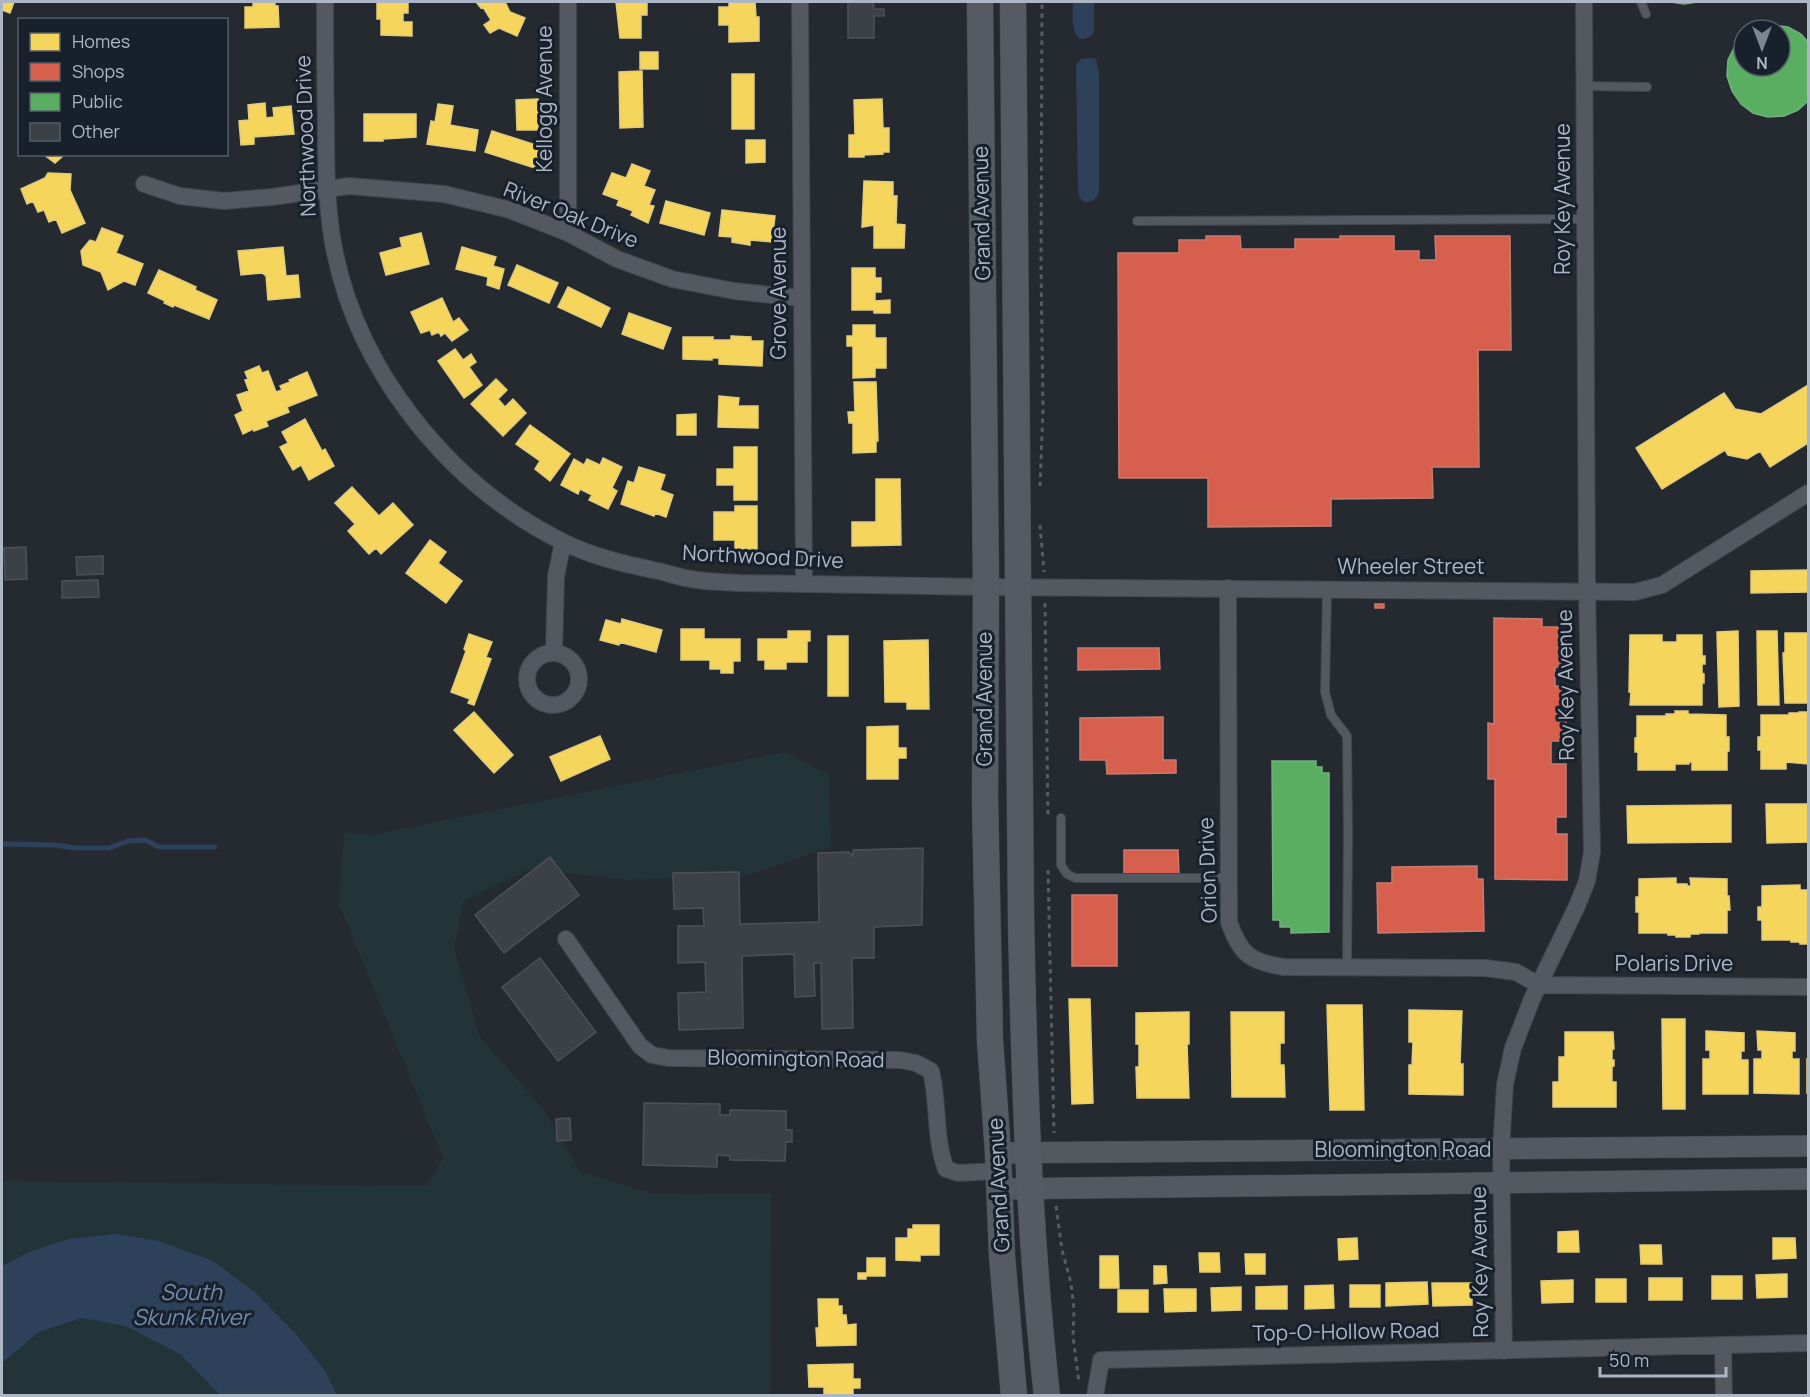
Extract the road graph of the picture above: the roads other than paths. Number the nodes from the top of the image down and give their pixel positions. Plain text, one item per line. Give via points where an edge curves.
1 (325, 2) edge
2 (568, 2) edge
3 (800, 2) edge
4 (980, 2) edge
5 (1013, 2) edge
6 (1584, 2) edge
7 (1641, 2) edge
8 (1646, 14) dead end
9 (1585, 86) junction
10 (1647, 87) dead end
11 (144, 184) dead end
12 (326, 188) junction
13 (1585, 219) junction
14 (1137, 221) dead end
15 (568, 233) junction
16 (801, 298) junction
17 (1809, 493) edge
18 (563, 542) junction
19 (804, 584) junction
20 (986, 586) junction
21 (1019, 586) junction
22 (1228, 588) junction
23 (1327, 589) junction
24 (1587, 590) junction
25 (554, 653) dead end
26 (1061, 818) dead end
27 (1229, 878) junction
28 (566, 939) dead end
29 (1347, 967) junction
30 (1539, 985) junction
31 (1809, 987) edge
32 (1809, 1146) edge
33 (1501, 1150) junction
34 (1029, 1152) junction
35 (998, 1171) junction
36 (1809, 1179) edge
37 (1501, 1184) junction
38 (1031, 1190) junction
39 (1809, 1343) edge
40 (1723, 1345) junction
41 (1504, 1351) junction
42 (1087, 1392) edge
43 (1014, 1395) edge
44 (1047, 1395) edge
45 (1725, 1395) edge

1 - 12 street, Northwood Drive
2 - 15 street, Kellogg Avenue
3 - 16 street, Grove Avenue
4 - 20 main road, Grand Avenue
5 - 21 main road, Grand Avenue
6 - 9 street, Roy Key Avenue
7 - 8 lane
9 - 10 lane
9 - 13 street, Roy Key Avenue
11 - 12 street, River Oak Drive via 180,196 224,201 272,198
12 - 15 street, River Oak Drive via 349,186 444,194 510,210
12 - 18 street, Northwood Drive via 344,286 357,322 395,391 438,448 462,472 524,519
13 - 14 lane
13 - 24 street, Roy Key Avenue
15 - 16 street, River Oak Drive via 617,259 672,279
16 - 19 street, Grove Avenue
17 - 24 street, Wheeler Street via 1662,585 1635,592
18 - 19 street, Northwood Drive via 603,558 698,580
18 - 25 street via 556,576
19 - 20 street, Northwood Drive
20 - 21 street, Wheeler Street
20 - 35 main road, Grand Avenue via 985,800 990,1041
21 - 22 street, Wheeler Street
21 - 34 main road, Grand Avenue via 1023,1045
22 - 23 street, Wheeler Street
22 - 27 street, Orion Drive
23 - 24 street, Wheeler Street
23 - 29 lane via 1325,692 1331,715 1347,736
24 - 30 street, Roy Key Avenue via 1592,852 1587,881
26 - 27 lane via 1061,865 1076,878
27 - 29 street, Orion Drive via 1229,922 1247,954 1263,964 1284,967
28 - 35 street, Bloomington Road via 640,1046 652,1054 668,1058 916,1063 931,1071 940,1154 946,1169 958,1173
29 - 30 street, Orion Drive via 1485,968 1516,972
30 - 31 street, Polaris Drive
30 - 33 street, Roy Key Avenue via 1513,1047 1504,1084
32 - 33 street, Bloomington Road
33 - 34 street, Bloomington Road
33 - 37 street, Roy Key Avenue
34 - 35 street, Bloomington Road
34 - 38 main road, Grand Avenue
35 - 38 street, Bloomington Road
35 - 43 main road, Grand Avenue
36 - 37 street, Bloomington Road
37 - 38 street, Bloomington Road
37 - 41 street, Roy Key Avenue
38 - 44 main road, Grand Avenue
39 - 40 street, Top-O-Hollow Road
40 - 41 street, Top-O-Hollow Road
40 - 45 street
41 - 42 street, Top-O-Hollow Road via 1101,1360

